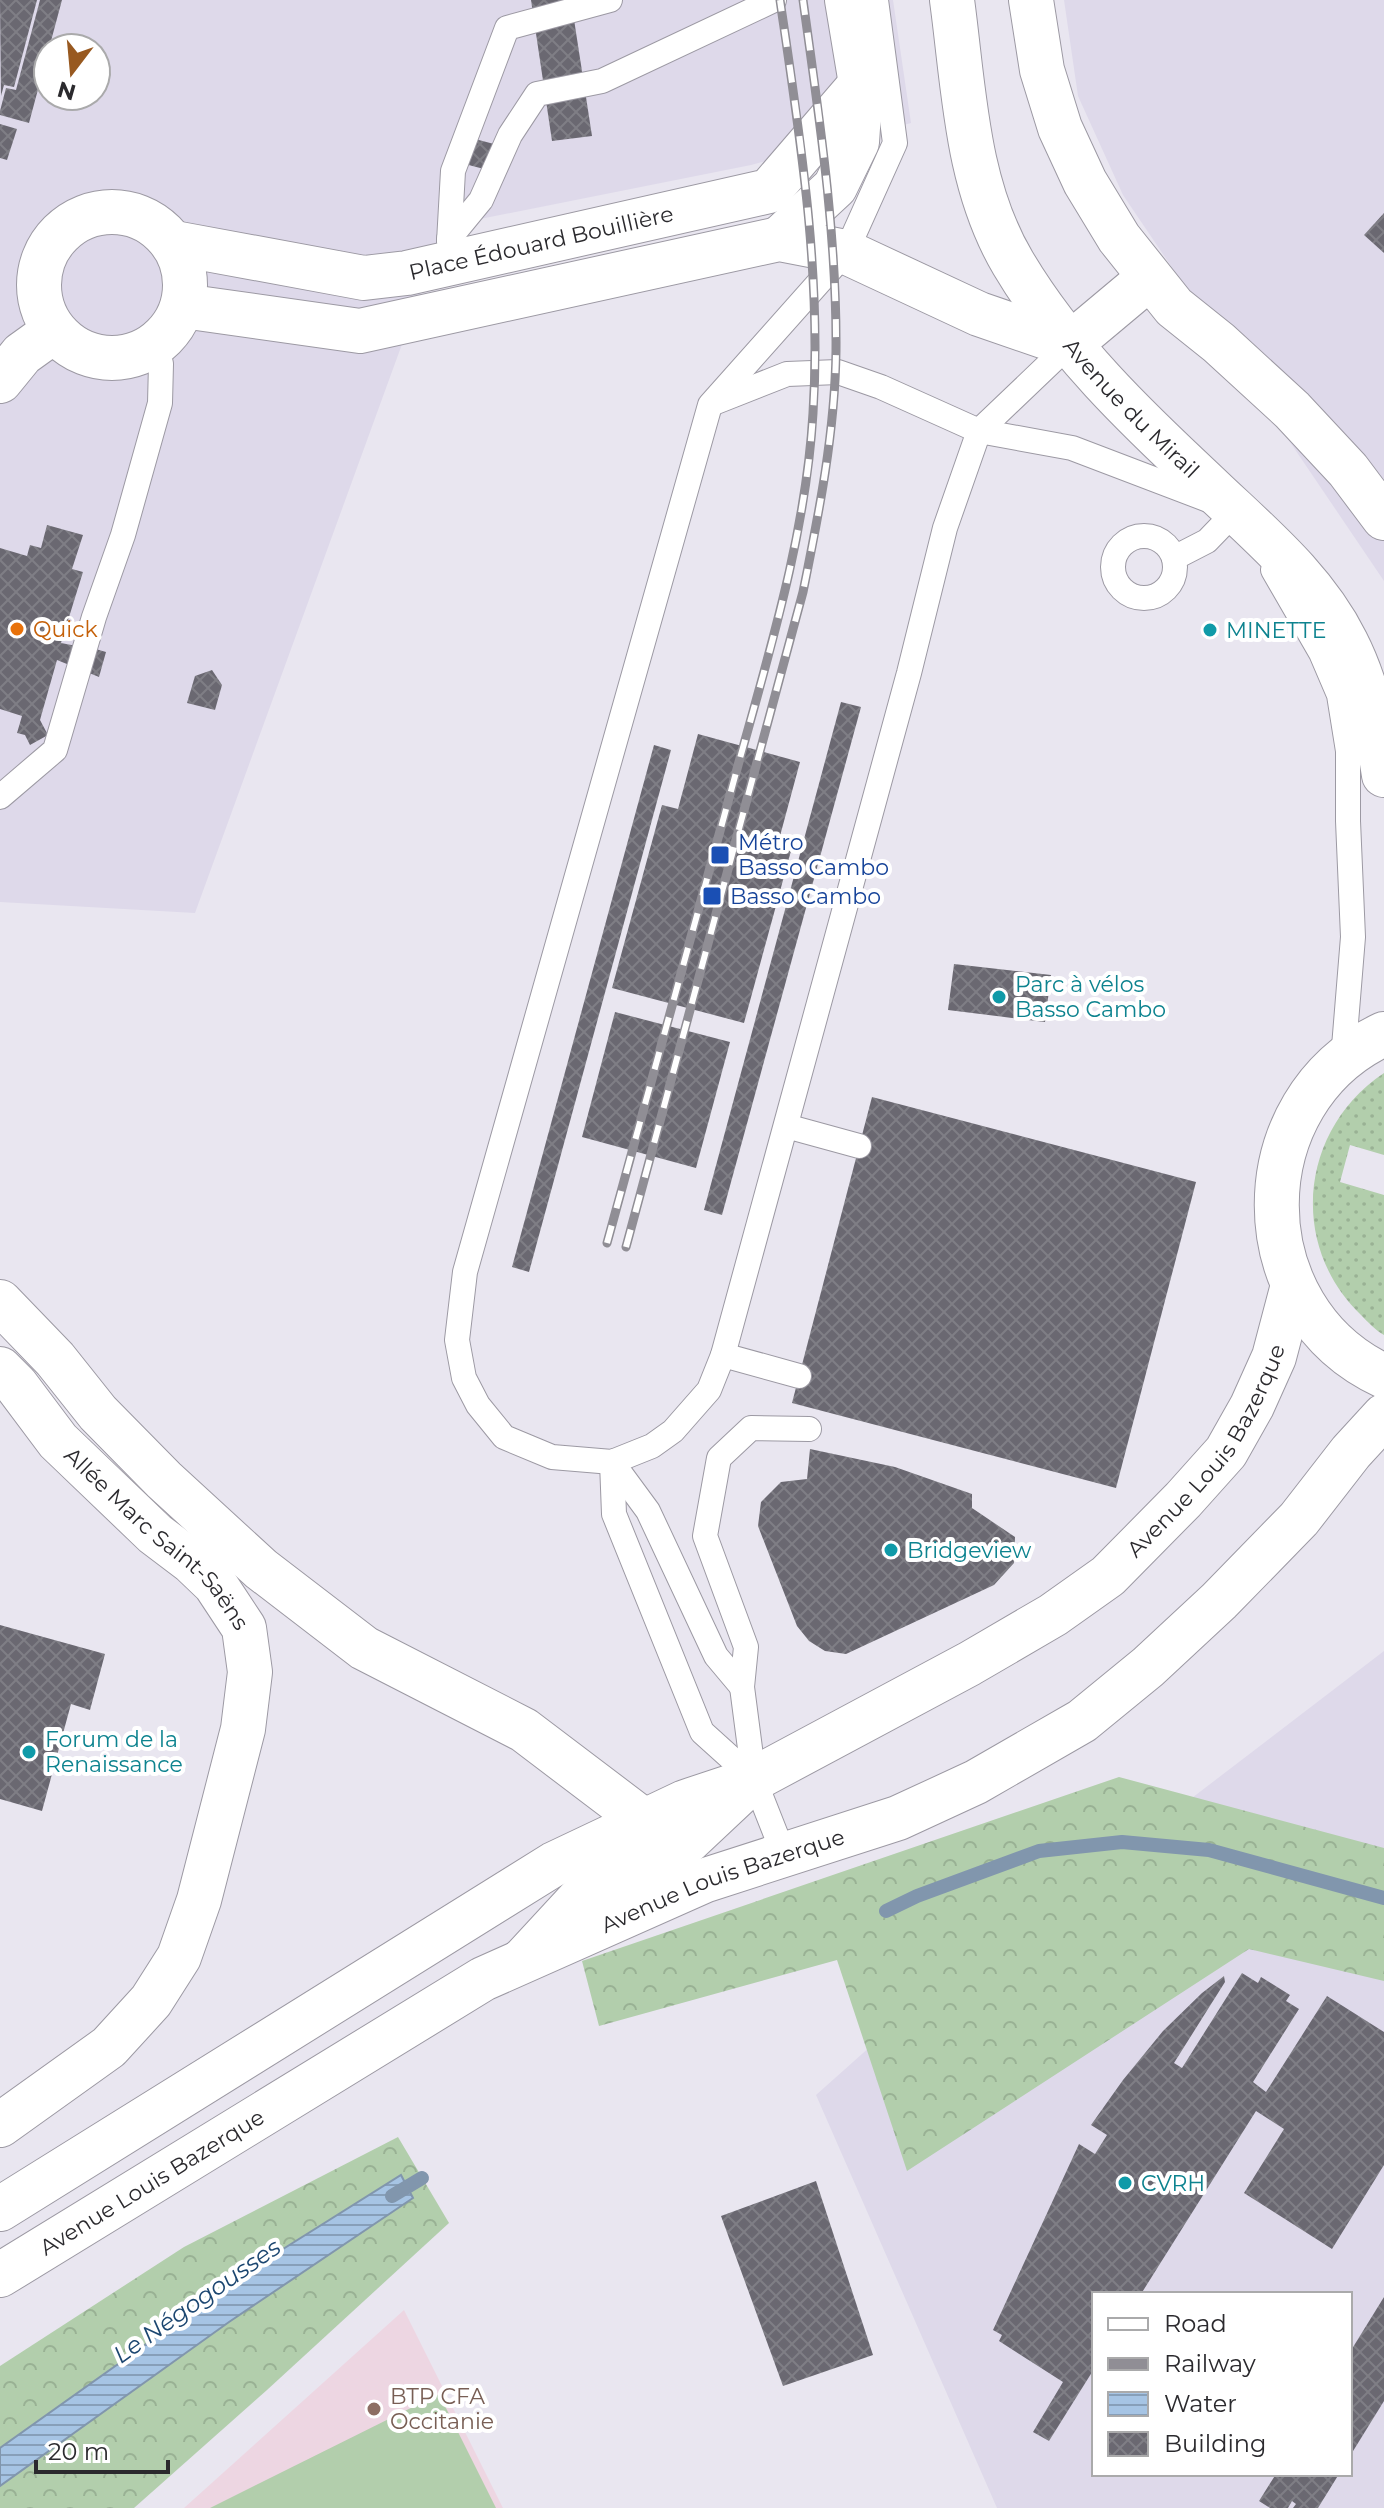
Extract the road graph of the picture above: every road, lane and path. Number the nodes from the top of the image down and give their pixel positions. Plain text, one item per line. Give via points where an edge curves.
1 (610, 0) edge
2 (774, 0) edge
3 (847, 0) edge
4 (876, 0) edge
5 (952, 0) edge
6 (1031, 0) edge
7 (861, 84) junction
8 (779, 239) junction
9 (174, 243) junction
10 (446, 252) junction
11 (846, 252) junction
12 (1149, 278) junction
13 (183, 306) junction
14 (54, 331) junction
15 (156, 344) junction
16 (1069, 345) junction
17 (0, 381) edge
18 (710, 405) junction
19 (979, 431) junction
20 (1236, 511) junction
21 (1384, 518) edge
22 (1174, 558) dead end
23 (1384, 775) edge
24 (0, 797) edge
25 (1370, 1036) edge
26 (786, 1126) junction
27 (859, 1146) dead end
28 (1293, 1285) junction
29 (0, 1302) edge
30 (723, 1355) junction
31 (0, 1369) edge
32 (799, 1376) dead end
33 (1384, 1376) edge
34 (1384, 1416) edge
35 (809, 1429) dead end
36 (612, 1462) junction
37 (742, 1687) junction
38 (754, 1779) junction
39 (644, 1821) junction
40 (784, 1855) junction
41 (524, 1959) junction
42 (0, 2125) edge
43 (0, 2209) edge
44 (0, 2275) edge

1 - 10 lane via 507,28 453,171
2 - 10 lane via 602,81 537,94 510,135 481,200
3 - 7 main road
4 - 11 lane via 895,143
5 - 16 main road, Avenue du Mirail via 968,137 991,218 1012,262
6 - 12 main road via 1042,70 1060,128 1085,182
7 - 8 main road via 857,142 835,187
7 - 10 main road, Place Édouard Bouillière via 769,191
8 - 11 main road
8 - 13 main road via 360,331
9 - 10 main road, Place Édouard Bouillière via 364,278
9 - 13 main road via 187,284
9 - 14 main road, Place Édouard Bouillière via 150,220 118,210 85,215 62,230 45,252 38,279 41,306
11 - 16 main road via 979,314
11 - 18 lane
12 - 16 main road
12 - 21 main road via 1174,307 1292,410
13 - 15 main road via 173,327
14 - 15 main road via 71,346 114,358 136,355
14 - 17 main road via 22,354
15 - 24 lane via 160,403 55,750
16 - 19 lane
16 - 20 main road, Avenue du Mirail
18 - 19 lane via 787,374 838,372
18 - 36 lane via 465,1272 457,1340 464,1378 504,1437 552,1457
19 - 20 lane via 1072,448
19 - 26 lane via 945,528
20 - 22 lane via 1207,541
20 - 23 main road, Avenue du Mirail via 1303,575 1346,642 1376,723
20 - 25 lane via 1297,608 1339,695 1348,751 1353,937
25 - 28 main road via 1318,1085 1294,1121 1278,1171 1275,1215
26 - 27 lane
26 - 30 lane
28 - 33 main road via 1334,1343
28 - 38 main road, Avenue Louis Bazerque via 1274,1357 1226,1452 1108,1576 969,1664
29 - 39 main road via 98,1413 261,1569 364,1648 524,1730
30 - 32 lane
30 - 36 lane via 709,1390 673,1431
31 - 42 main road, Allée Marc Saint-Saëns via 58,1441 215,1584 244,1628 250,1672 243,1729 179,1957 151,2001 109,2047
34 - 40 main road, Avenue Louis Bazerque via 1299,1519 1219,1601 1082,1721 976,1782 911,1812
35 - 37 lane via 751,1428 719,1458 705,1536 746,1647
36 - 37 lane via 648,1511 716,1656
36 - 38 lane via 614,1514 702,1732
37 - 38 lane
38 - 39 main road, Avenue Louis Bazerque
38 - 40 lane
38 - 41 main road via 688,1841 587,1891
39 - 43 main road, Avenue Louis Bazerque via 497,1898
40 - 41 main road, Avenue Louis Bazerque via 706,1880
41 - 44 main road, Avenue Louis Bazerque via 483,1979

